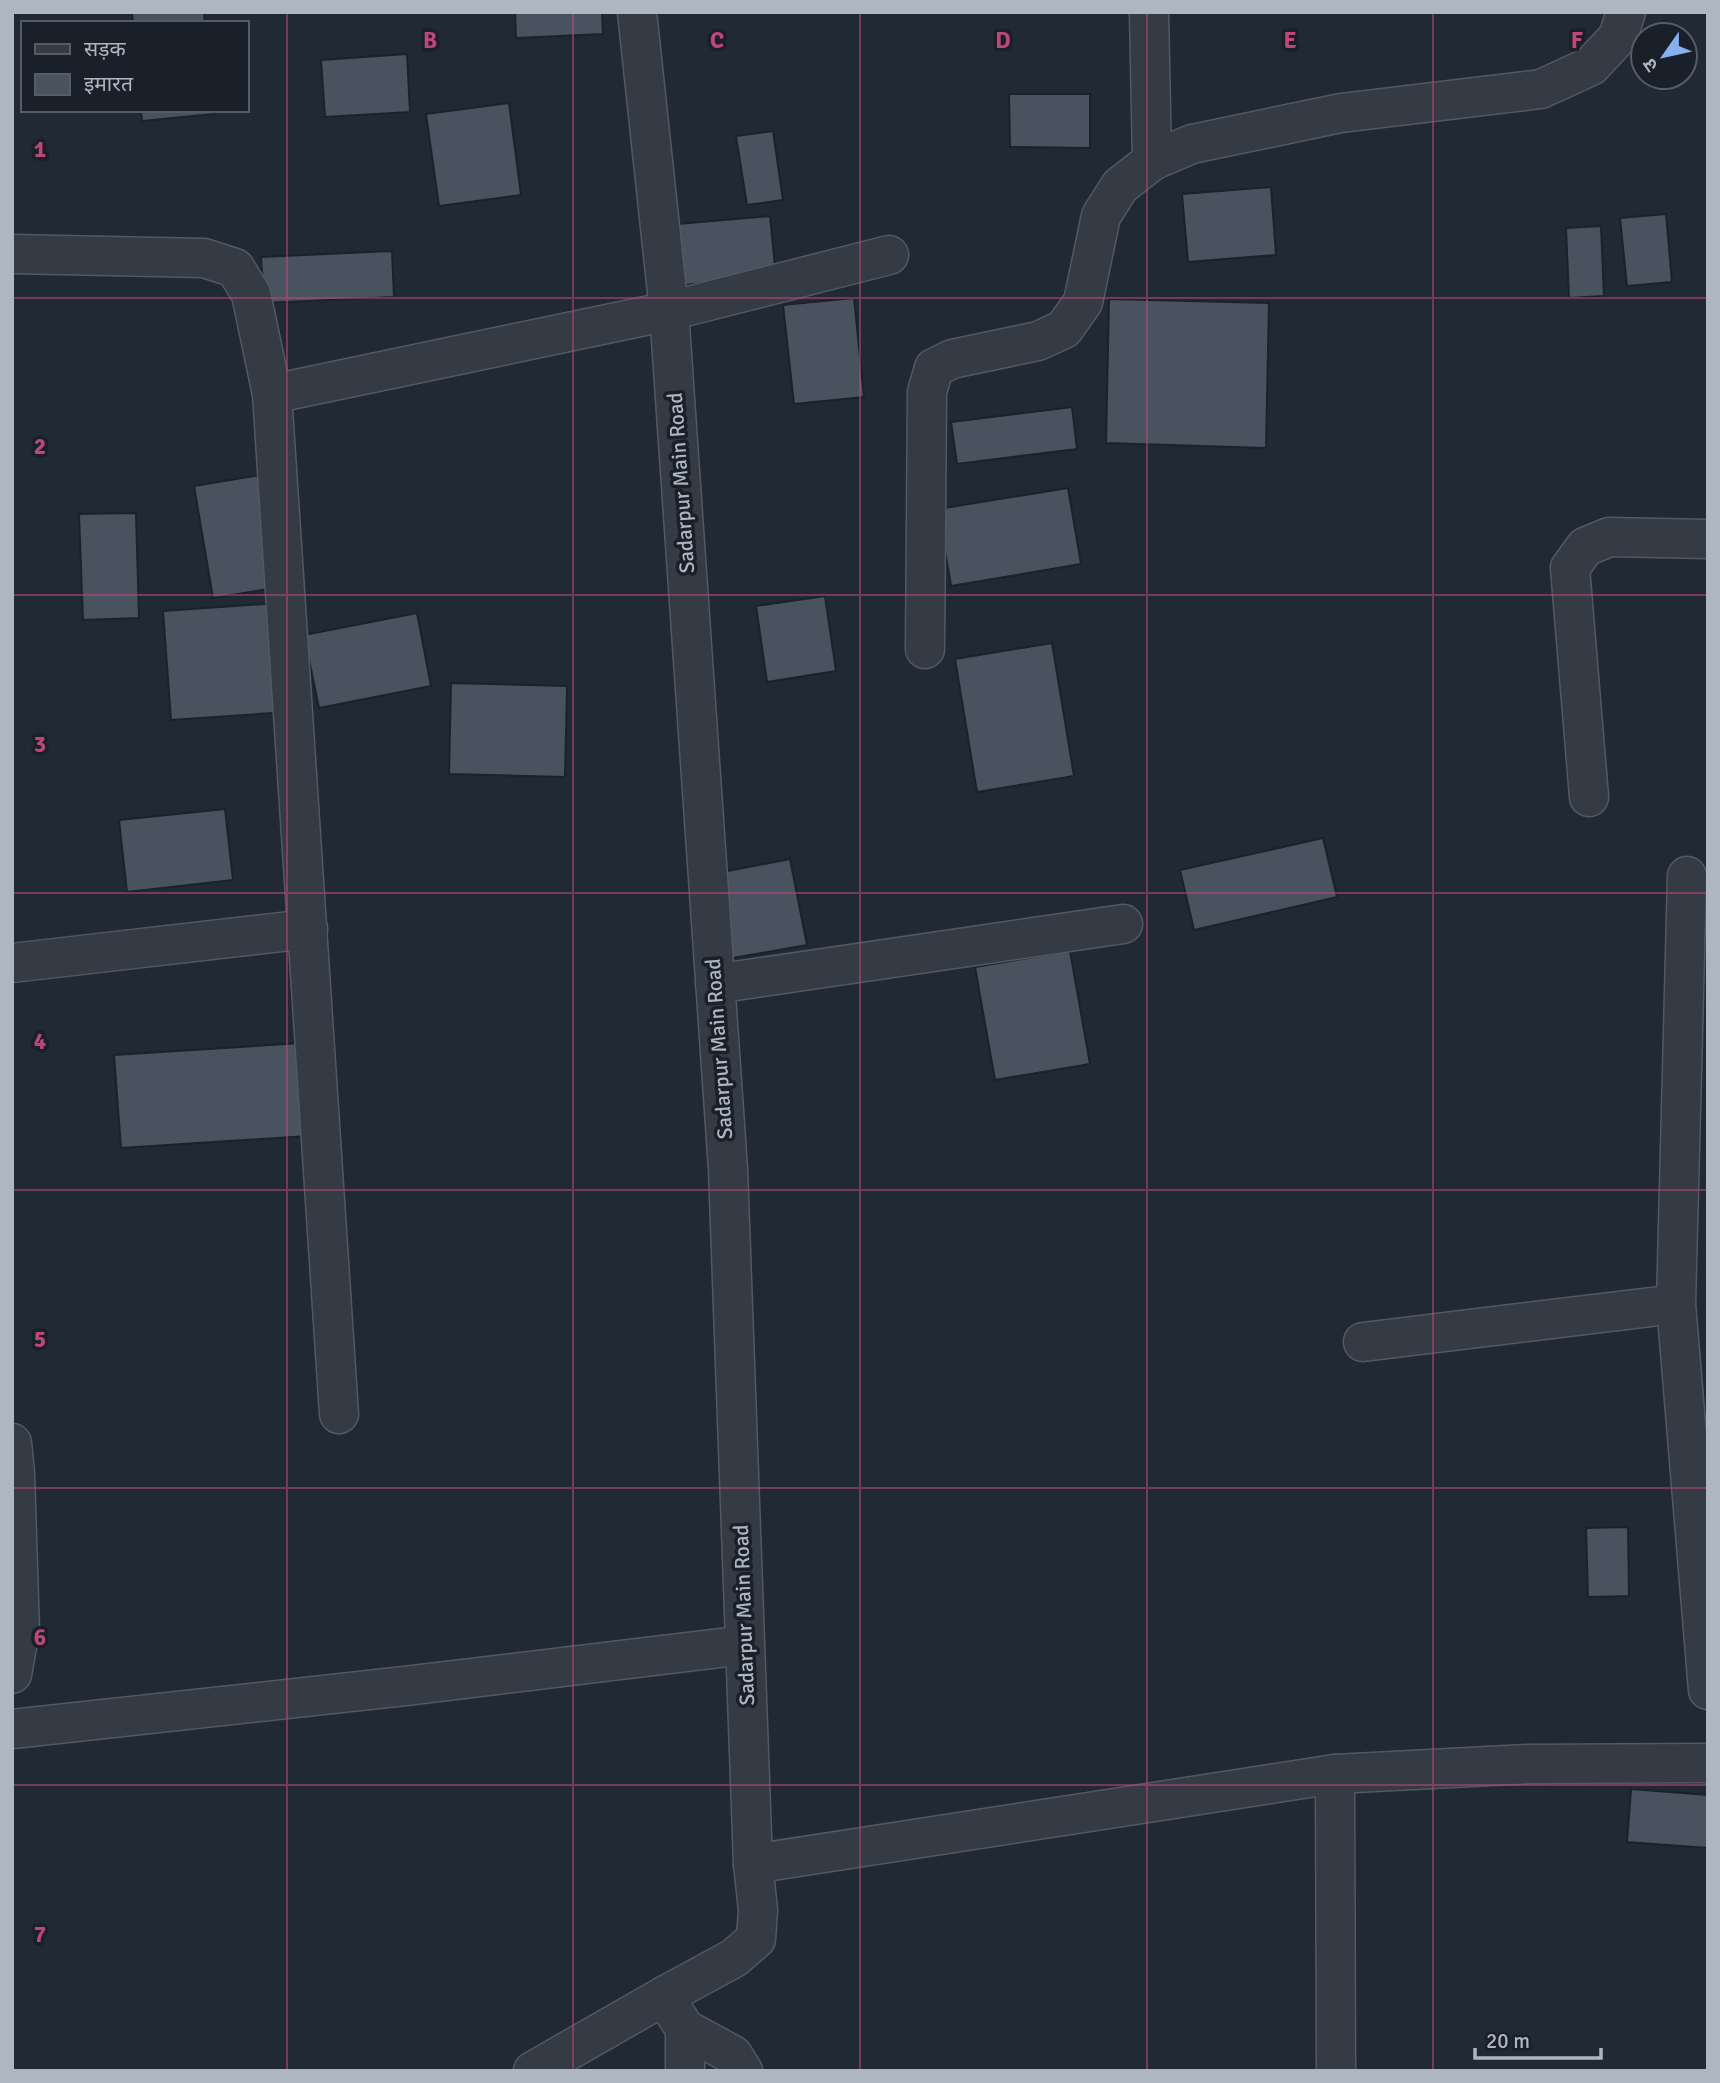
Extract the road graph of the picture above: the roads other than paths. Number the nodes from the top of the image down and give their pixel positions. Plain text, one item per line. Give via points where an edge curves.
1 (637, 12) edge
2 (1149, 12) edge
3 (1626, 12) edge
4 (1152, 161) junction
5 (12, 254) edge
6 (889, 255) dead end
7 (669, 311) junction
8 (272, 394) junction
9 (1708, 539) edge
10 (925, 649) dead end
11 (1589, 797) dead end
12 (1687, 876) dead end
13 (1123, 924) dead end
14 (308, 929) junction
15 (12, 962) edge
16 (715, 984) junction
17 (1676, 1304) junction
18 (1363, 1342) dead end
19 (339, 1414) dead end
20 (12, 1443) edge
21 (745, 1646) junction
22 (12, 1674) edge
23 (1708, 1690) edge
24 (12, 1728) edge
25 (1708, 1763) edge
26 (1335, 1774) junction
27 (753, 1864) junction
28 (664, 1996) junction
29 (685, 2029) junction
30 (533, 2071) edge
31 (685, 2071) edge
32 (743, 2071) edge
33 (1336, 2071) edge

1 - 7 street, Sadarpur Main Road
2 - 4 street
3 - 4 street via 1618,37 1591,65 1541,89 1341,113 1192,144
4 - 10 street via 1120,186 1101,216 1083,302 1065,329 1038,341 952,359 934,368 927,392
5 - 8 street via 204,258 235,268 251,294
6 - 7 street
7 - 8 street
7 - 16 street, Sadarpur Main Road
8 - 14 street
9 - 11 street via 1609,537 1585,547 1570,568
12 - 17 street
13 - 16 street
14 - 15 street
14 - 19 street
16 - 21 street, Sadarpur Main Road via 728,1169
17 - 18 street
17 - 23 street
20 - 22 street via 20,1630
21 - 24 street
21 - 27 street, Sadarpur Main Road
25 - 26 street via 1528,1764
26 - 27 street
26 - 33 street
27 - 28 street, Sadarpur Main Road via 756,1940 734,1958
28 - 29 street
28 - 30 street
29 - 31 street
29 - 32 street via 733,2055

